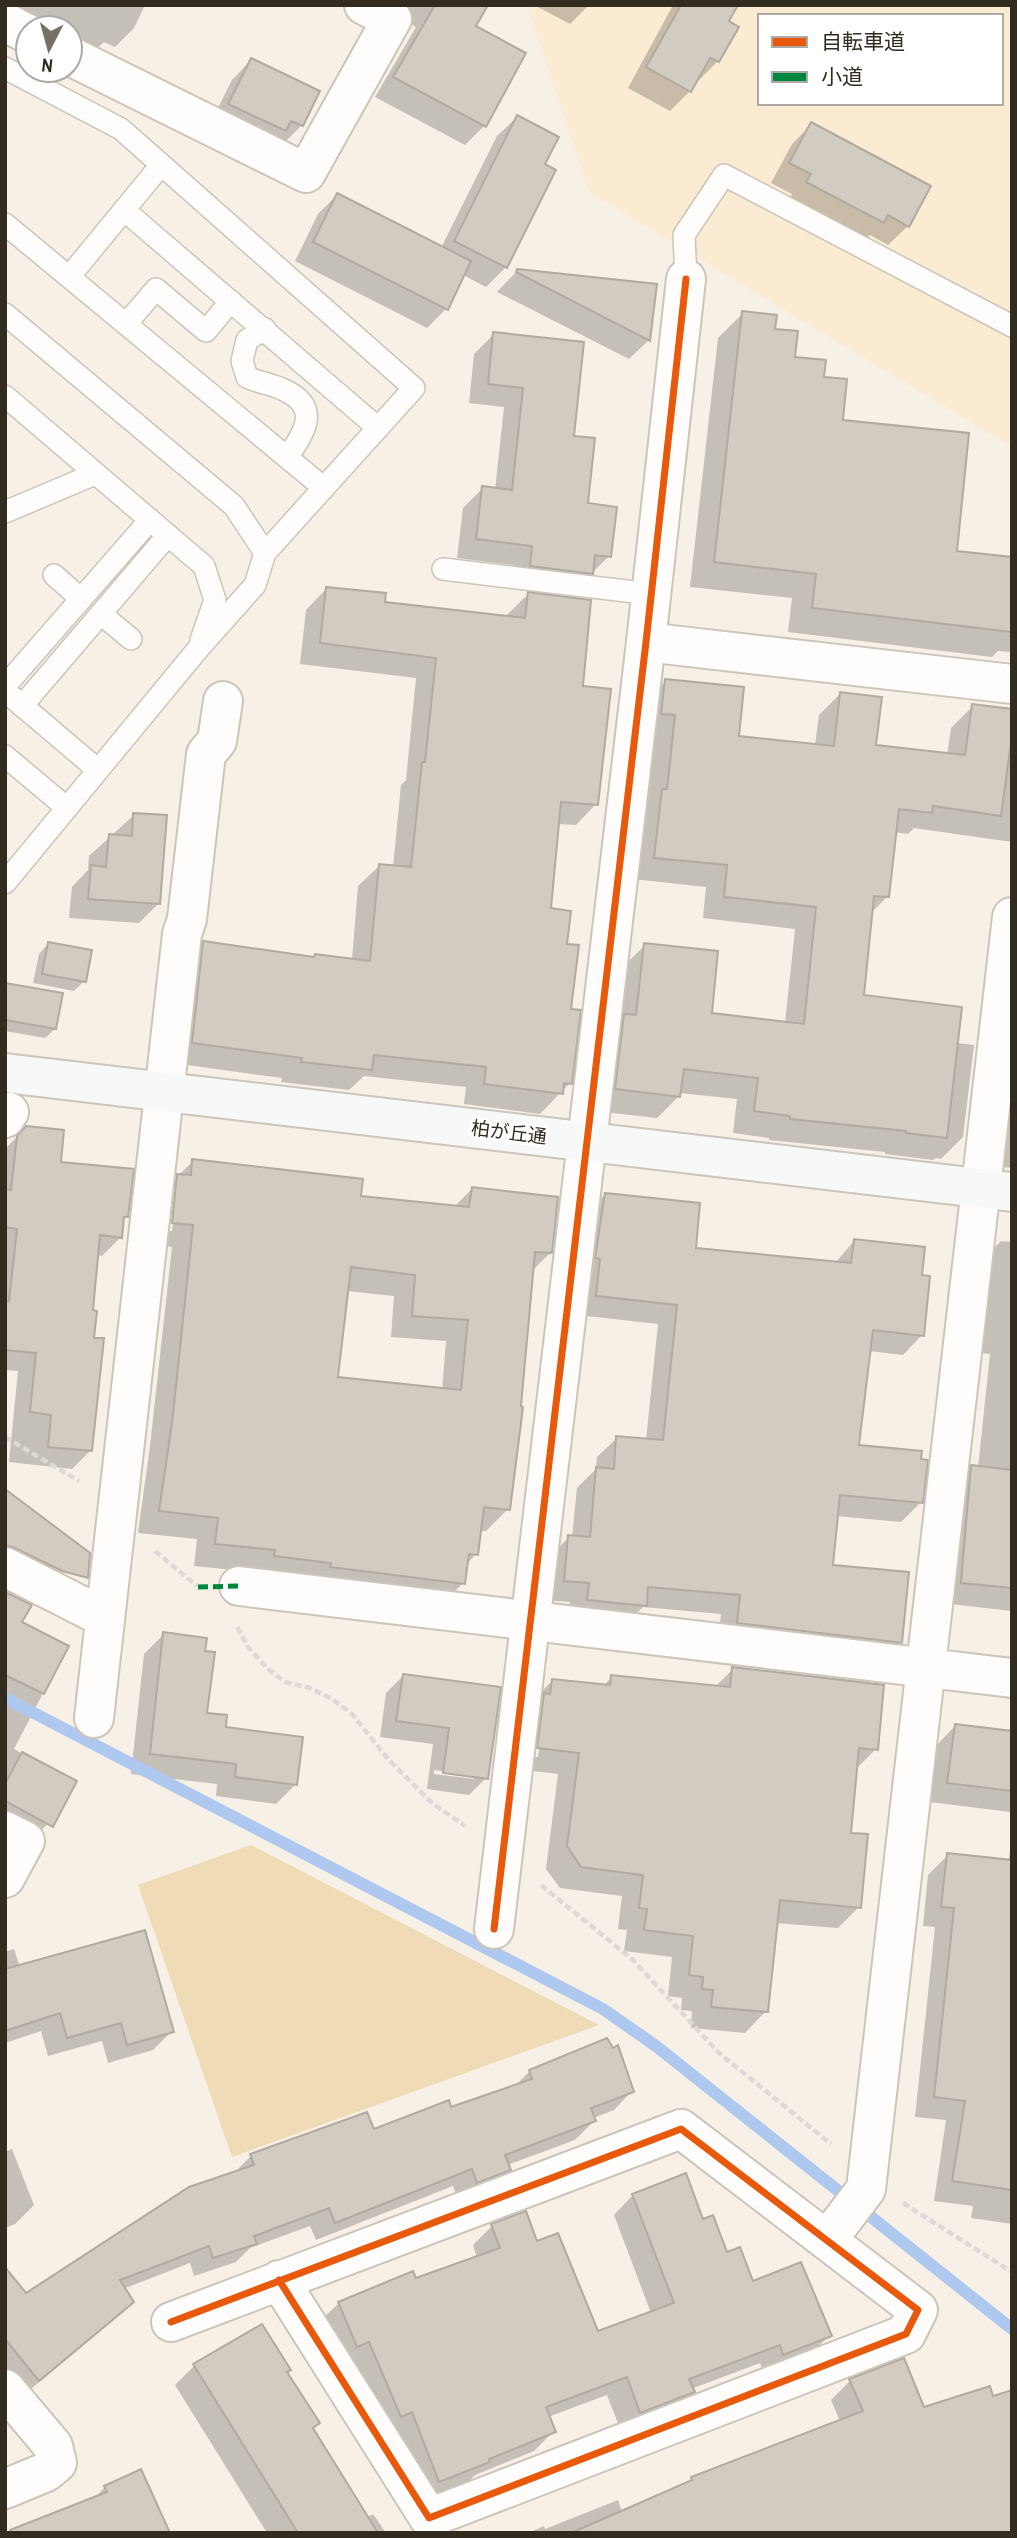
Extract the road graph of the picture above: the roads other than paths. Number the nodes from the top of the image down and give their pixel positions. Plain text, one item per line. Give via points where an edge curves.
1 (364, 5) edge
2 (84, 63) edge
3 (5, 68) edge
4 (161, 165) junction
5 (124, 210) junction
6 (5, 223) edge
7 (69, 277) junction
8 (686, 279) joint
9 (232, 301) junction
10 (5, 314) edge
11 (126, 324) junction
12 (1012, 326) edge
13 (265, 329) junction
14 (5, 396) edge
15 (378, 428) junction
16 (287, 457) junction
17 (95, 474) junction
18 (324, 488) junction
19 (5, 512) edge
20 (150, 520) junction
21 (168, 535) junction
22 (265, 553) junction
23 (443, 569) dead end
24 (54, 575) dead end
25 (651, 594) junction
26 (81, 599) junction
27 (101, 614) junction
28 (131, 639) dead end
29 (646, 642) junction
30 (198, 649) junction
31 (1012, 684) edge
32 (5, 689) edge
33 (223, 701) dead end
34 (22, 706) junction
35 (5, 756) edge
36 (98, 770) junction
37 (67, 808) junction
38 (5, 883) edge
39 (1012, 917) edge
40 (5, 1073) edge
41 (165, 1091) junction
42 (586, 1141) junction
43 (996, 1190) edge
44 (5, 1567) edge
45 (239, 1586) dead end
46 (105, 1618) junction
47 (529, 1621) junction
48 (927, 1668) junction
49 (1012, 1678) edge
50 (94, 1718) dead end
51 (5, 1831) edge
52 (5, 1878) edge
53 (494, 1929) dead end
54 (833, 2233) junction
55 (279, 2280) junction
56 (171, 2322) dead end
57 (5, 2389) edge
58 (5, 2489) edge

1 - 2 street via 392,19 306,173
3 - 4 lane via 121,129
4 - 5 lane
4 - 15 lane via 414,388
5 - 7 lane
5 - 9 lane
6 - 7 lane
7 - 11 lane
8 - 12 lane via 684,235 724,175
8 - 25 street
9 - 11 lane via 206,331 156,289
9 - 13 lane
10 - 22 lane via 234,506
11 - 16 lane
13 - 15 lane
13 - 16 lane via 247,340 242,361 247,377 300,399 307,414 305,432
14 - 17 lane
15 - 18 lane
16 - 18 lane
17 - 19 lane
17 - 20 lane
18 - 22 lane
20 - 21 lane
20 - 26 lane
21 - 27 lane
21 - 30 lane via 204,566 215,600
22 - 30 lane via 255,586
23 - 25 lane
24 - 26 lane
25 - 29 street
26 - 32 lane
27 - 28 lane
27 - 34 lane
29 - 31 street
29 - 42 street
30 - 36 lane
32 - 34 lane
33 - 41 street via 218,741 206,754
34 - 36 lane
35 - 37 lane
36 - 37 lane
37 - 38 lane
39 - 43 street
40 - 41 street, 柏が丘通
41 - 42 street, 柏が丘通
41 - 46 street
42 - 43 street, 柏が丘通
42 - 47 street
43 - 48 street
44 - 46 street
45 - 47 street
46 - 50 street
47 - 48 street
47 - 53 street
48 - 49 street
48 - 54 street via 866,2189
51 - 52 street via 25,1841
54 - 55 street via 681,2129
54 - 55 street via 918,2310 906,2334 429,2518
55 - 56 street
57 - 58 street via 53,2446 57,2463

